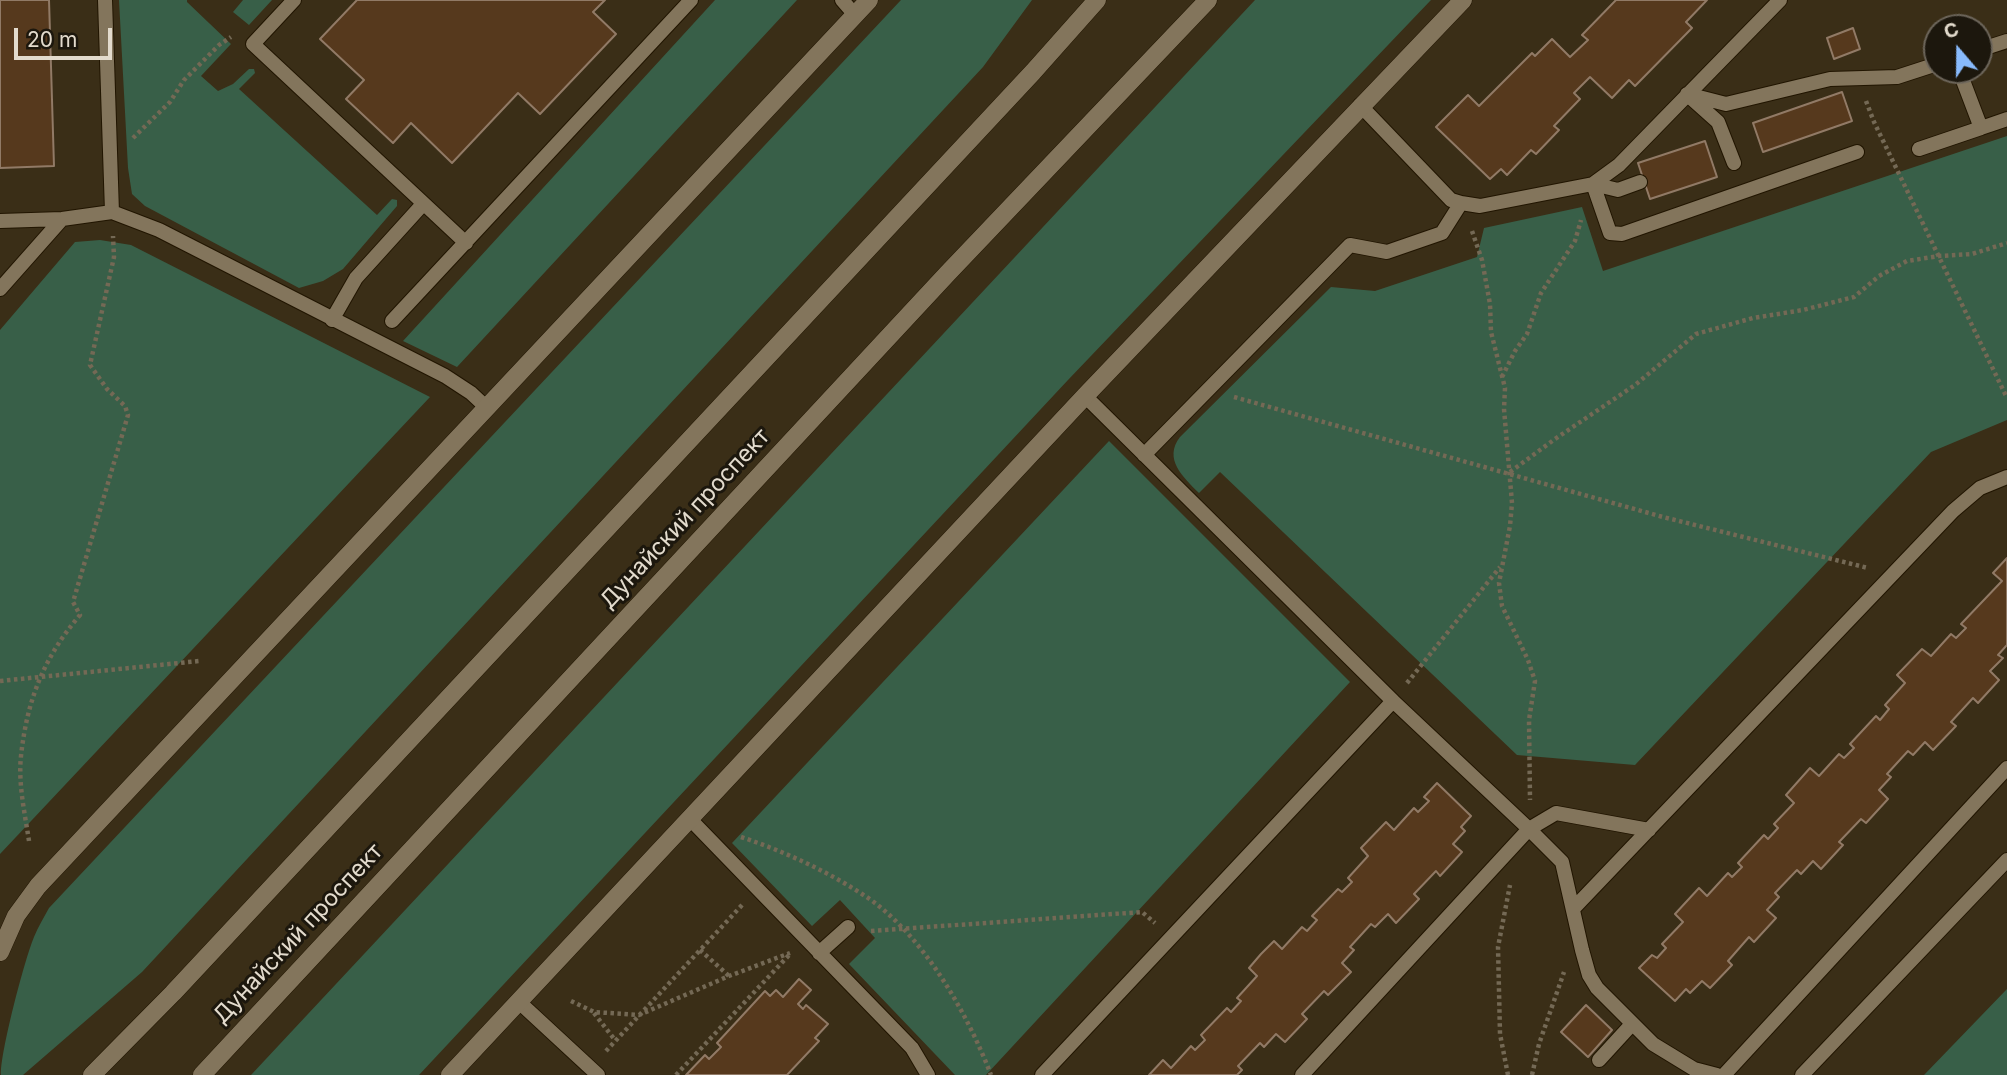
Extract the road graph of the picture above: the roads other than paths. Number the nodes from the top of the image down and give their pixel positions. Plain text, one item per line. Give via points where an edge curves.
1 (105, 0) edge
2 (294, 0) edge
3 (691, 0) edge
4 (842, 0) edge
5 (869, 0) edge
6 (1097, 0) edge
7 (1208, 0) edge
8 (1463, 0) edge
9 (1780, 0) edge
10 (855, 15) junction
11 (1923, 69) edge
12 (1964, 84) edge
13 (1687, 94) junction
14 (1360, 105) junction
15 (2007, 119) edge
16 (1980, 128) junction
17 (1919, 149) dead end
18 (1857, 152) dead end
19 (1734, 163) dead end
20 (1640, 182) dead end
21 (1593, 184) junction
22 (1461, 203) junction
23 (423, 204) junction
24 (112, 212) junction
25 (62, 219) junction
26 (0, 221) edge
27 (466, 243) junction
28 (0, 289) edge
29 (332, 320) junction
30 (392, 321) dead end
31 (1085, 396) junction
32 (487, 408) junction
33 (1144, 456) junction
34 (2007, 477) edge
35 (1393, 701) junction
36 (2007, 768) edge
37 (689, 818) junction
38 (1529, 829) junction
39 (1649, 830) junction
40 (2007, 860) edge
41 (1573, 909) junction
42 (16, 916) junction
43 (848, 927) road end
44 (0, 929) edge
45 (0, 952) edge
46 (819, 953) junction
47 (518, 1001) junction
48 (1632, 1024) junction
49 (1599, 1059) dead end
50 (594, 1071) edge
51 (92, 1075) edge
52 (202, 1075) edge
53 (450, 1075) edge
54 (929, 1075) edge
55 (1042, 1075) edge
56 (1302, 1075) edge
57 (1717, 1075) edge
58 (1724, 1075) edge
59 (1802, 1075) edge

1 - 24 lane
2 - 23 lane via 253,44
3 - 27 lane
4 - 10 lane
5 - 10 main road
6 - 51 main road
7 - 52 main road, Дунайский проспект
8 - 14 main road
9 - 13 lane
10 - 32 main road
11 - 13 lane via 1897,77 1830,79 1726,104
12 - 16 lane
13 - 19 lane via 1718,122
13 - 21 lane via 1619,165
14 - 22 lane via 1451,200
14 - 31 main road
15 - 16 lane
16 - 17 lane
18 - 21 lane via 1622,234 1610,233
20 - 21 lane via 1618,190
21 - 22 lane via 1480,206
22 - 33 lane via 1442,233 1387,252 1350,245
23 - 27 lane
23 - 29 lane via 356,278
24 - 25 lane
24 - 29 lane via 159,230
25 - 26 lane
25 - 28 lane
27 - 30 lane
29 - 32 lane via 445,376
31 - 33 lane
31 - 37 main road
32 - 42 main road via 38,886
33 - 35 lane
34 - 39 lane via 1980,488 1953,512
35 - 38 lane
35 - 55 lane
36 - 58 lane
37 - 46 lane
37 - 47 main road
38 - 39 lane via 1556,813
38 - 41 lane via 1562,862
38 - 56 lane
39 - 41 lane
40 - 59 lane
41 - 48 lane via 1589,975
42 - 44 lane
42 - 45 main road
43 - 46 lane
46 - 54 lane via 912,1048
47 - 50 lane
47 - 53 main road
48 - 49 lane
48 - 57 lane via 1673,1058

